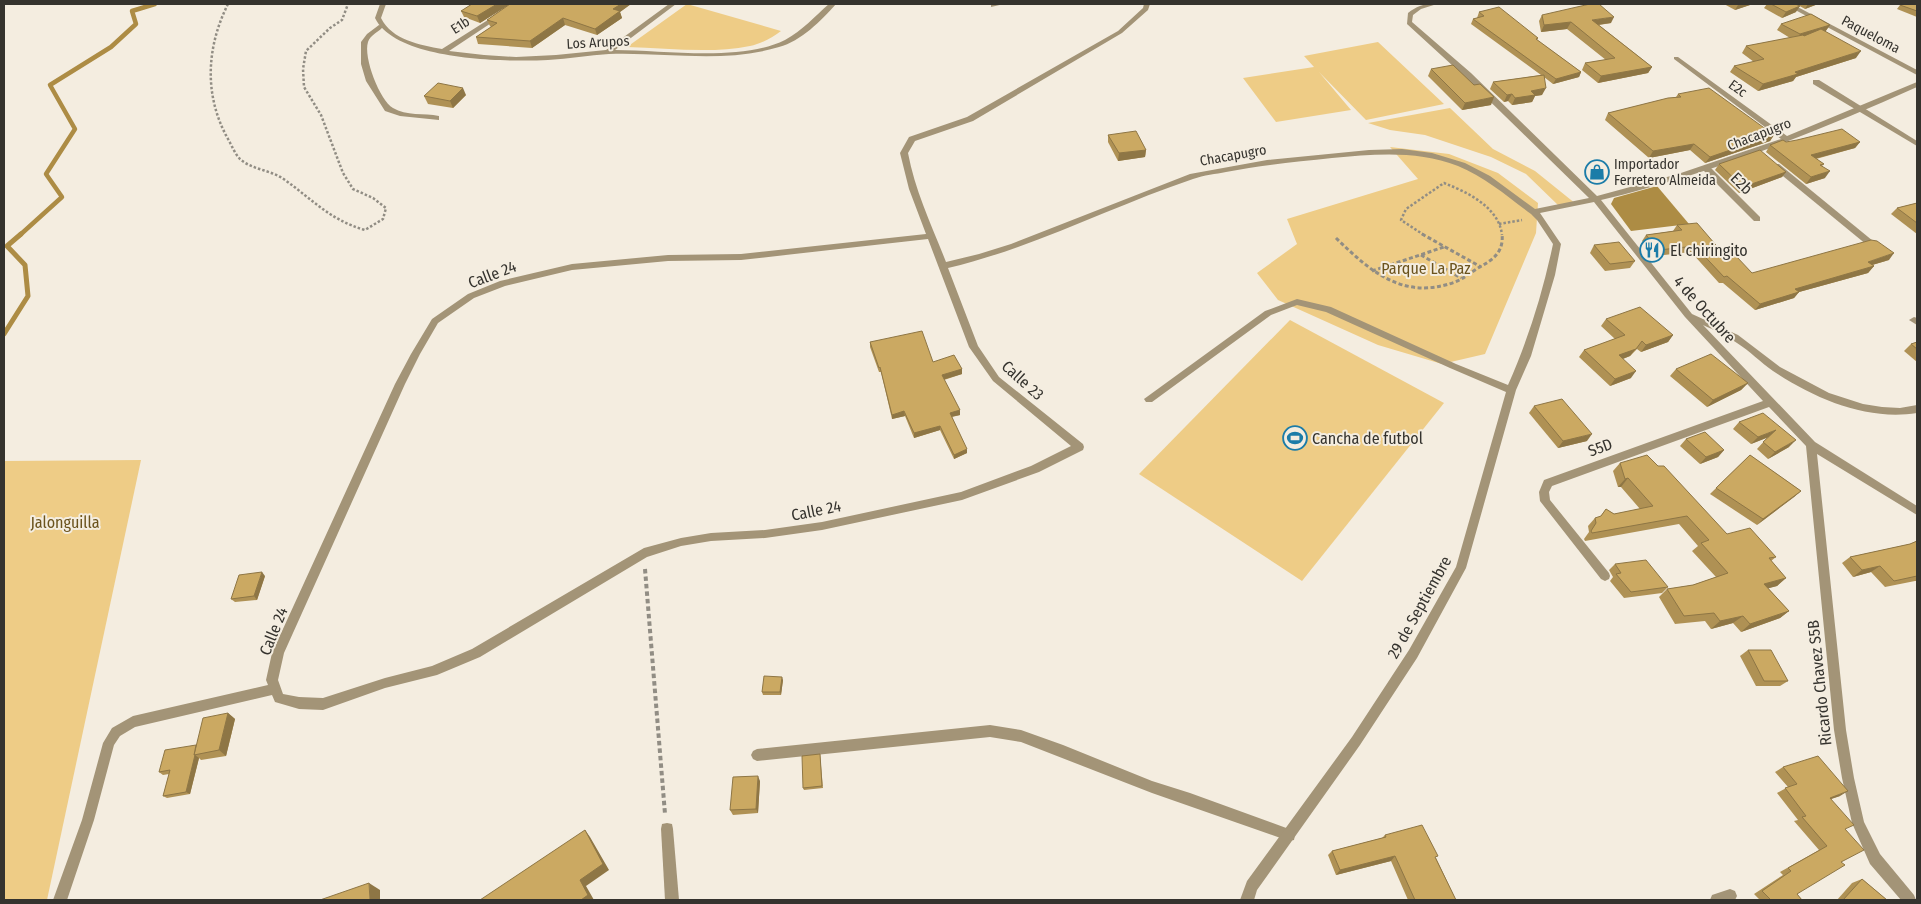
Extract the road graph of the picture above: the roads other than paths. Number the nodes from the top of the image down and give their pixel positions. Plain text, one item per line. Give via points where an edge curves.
1 (384, 4) edge
2 (517, 4) edge
3 (673, 4) edge
4 (833, 4) edge
5 (1001, 4) edge
6 (1147, 4) edge
7 (1434, 4) edge
8 (1787, 4) edge
9 (993, 6) dead end
10 (381, 26) junction
11 (442, 52) junction
12 (608, 52) junction
13 (1676, 58) dead end
14 (1917, 73) edge
15 (1816, 82) dead end
16 (1917, 84) edge
17 (1861, 110) junction
18 (436, 118) dead end
19 (1786, 138) junction
20 (1917, 144) edge
21 (1756, 150) junction
22 (1764, 156) edge
23 (1771, 162) edge
24 (1706, 168) junction
25 (1597, 201) junction
26 (1537, 215) junction
27 (1757, 219) dead end
28 (931, 236) junction
29 (1870, 242) edge
30 (942, 266) junction
31 (1688, 316) junction
32 (1511, 390) junction
33 (1149, 400) dead end
34 (1771, 402) junction
35 (1917, 409) edge
36 (1811, 444) junction
37 (1079, 447) joint
38 (1917, 511) edge
39 (1605, 576) dead end
40 (276, 689) junction
41 (758, 755) dead end
42 (667, 829) road end
43 (1289, 835) junction
44 (60, 900) edge
45 (672, 900) edge
46 (1248, 900) edge
47 (1909, 900) edge

1 - 10 street via 378,18
2 - 11 street, E1b
3 - 12 street
4 - 12 street, Los Arupos via 798,35 779,45 719,53
5 - 9 street
6 - 28 street via 1146,9 1120,32 970,119 912,139 904,153 906,168
7 - 25 street, 4 de Octubre via 1410,14 1410,23
8 - 14 street, Paqueloma
10 - 11 street, Los Arupos via 404,41
10 - 18 street via 364,42 370,81 388,109 400,114
11 - 12 street, Los Arupos via 496,59
13 - 19 street, E2c
15 - 17 street
16 - 17 street, Chacapugro
17 - 19 street, Chacapugro
17 - 20 street
19 - 21 street, Chacapugro
21 - 22 street
21 - 24 street, Chacapugro
23 - 29 street
24 - 25 street, Chacapugro
24 - 27 street, E2b
25 - 26 street, Chacapugro
25 - 31 street, 4 de Octubre
26 - 30 street, Chacapugro via 1487,178 1462,165 1432,155 1402,151 1369,152 1266,162 1193,176 1014,246
26 - 32 street, 29 de Septiembre via 1557,244 1526,356
28 - 30 street
28 - 40 street, Calle 24 via 741,257 668,258 572,267 503,283 471,296 435,321 400,384 278,653 272,680
30 - 37 street, Calle 23 via 974,348 996,379
31 - 34 street, 4 de Octubre
31 - 35 street via 1734,337 1797,382 1845,402 1888,412
32 - 33 street via 1328,309 1297,302 1268,313
32 - 43 street, 29 de Septiembre via 1461,568 1413,654
34 - 36 street, 4 de Octubre
34 - 39 street, S5D via 1548,483 1544,492 1545,502
36 - 38 street, 4 de Octubre
36 - 47 street, Ricardo Chavez S5B via 1840,730 1848,778 1858,823 1875,859
37 - 40 street, Calle 24 via 1034,469 962,496 822,526 681,542 644,553 476,653 433,671 323,704 279,698
40 - 44 street via 154,716 133,722 116,732 109,743 88,820
41 - 43 street via 990,731 1021,736
42 - 45 street
43 - 46 street, 29 de Septiembre via 1252,886

